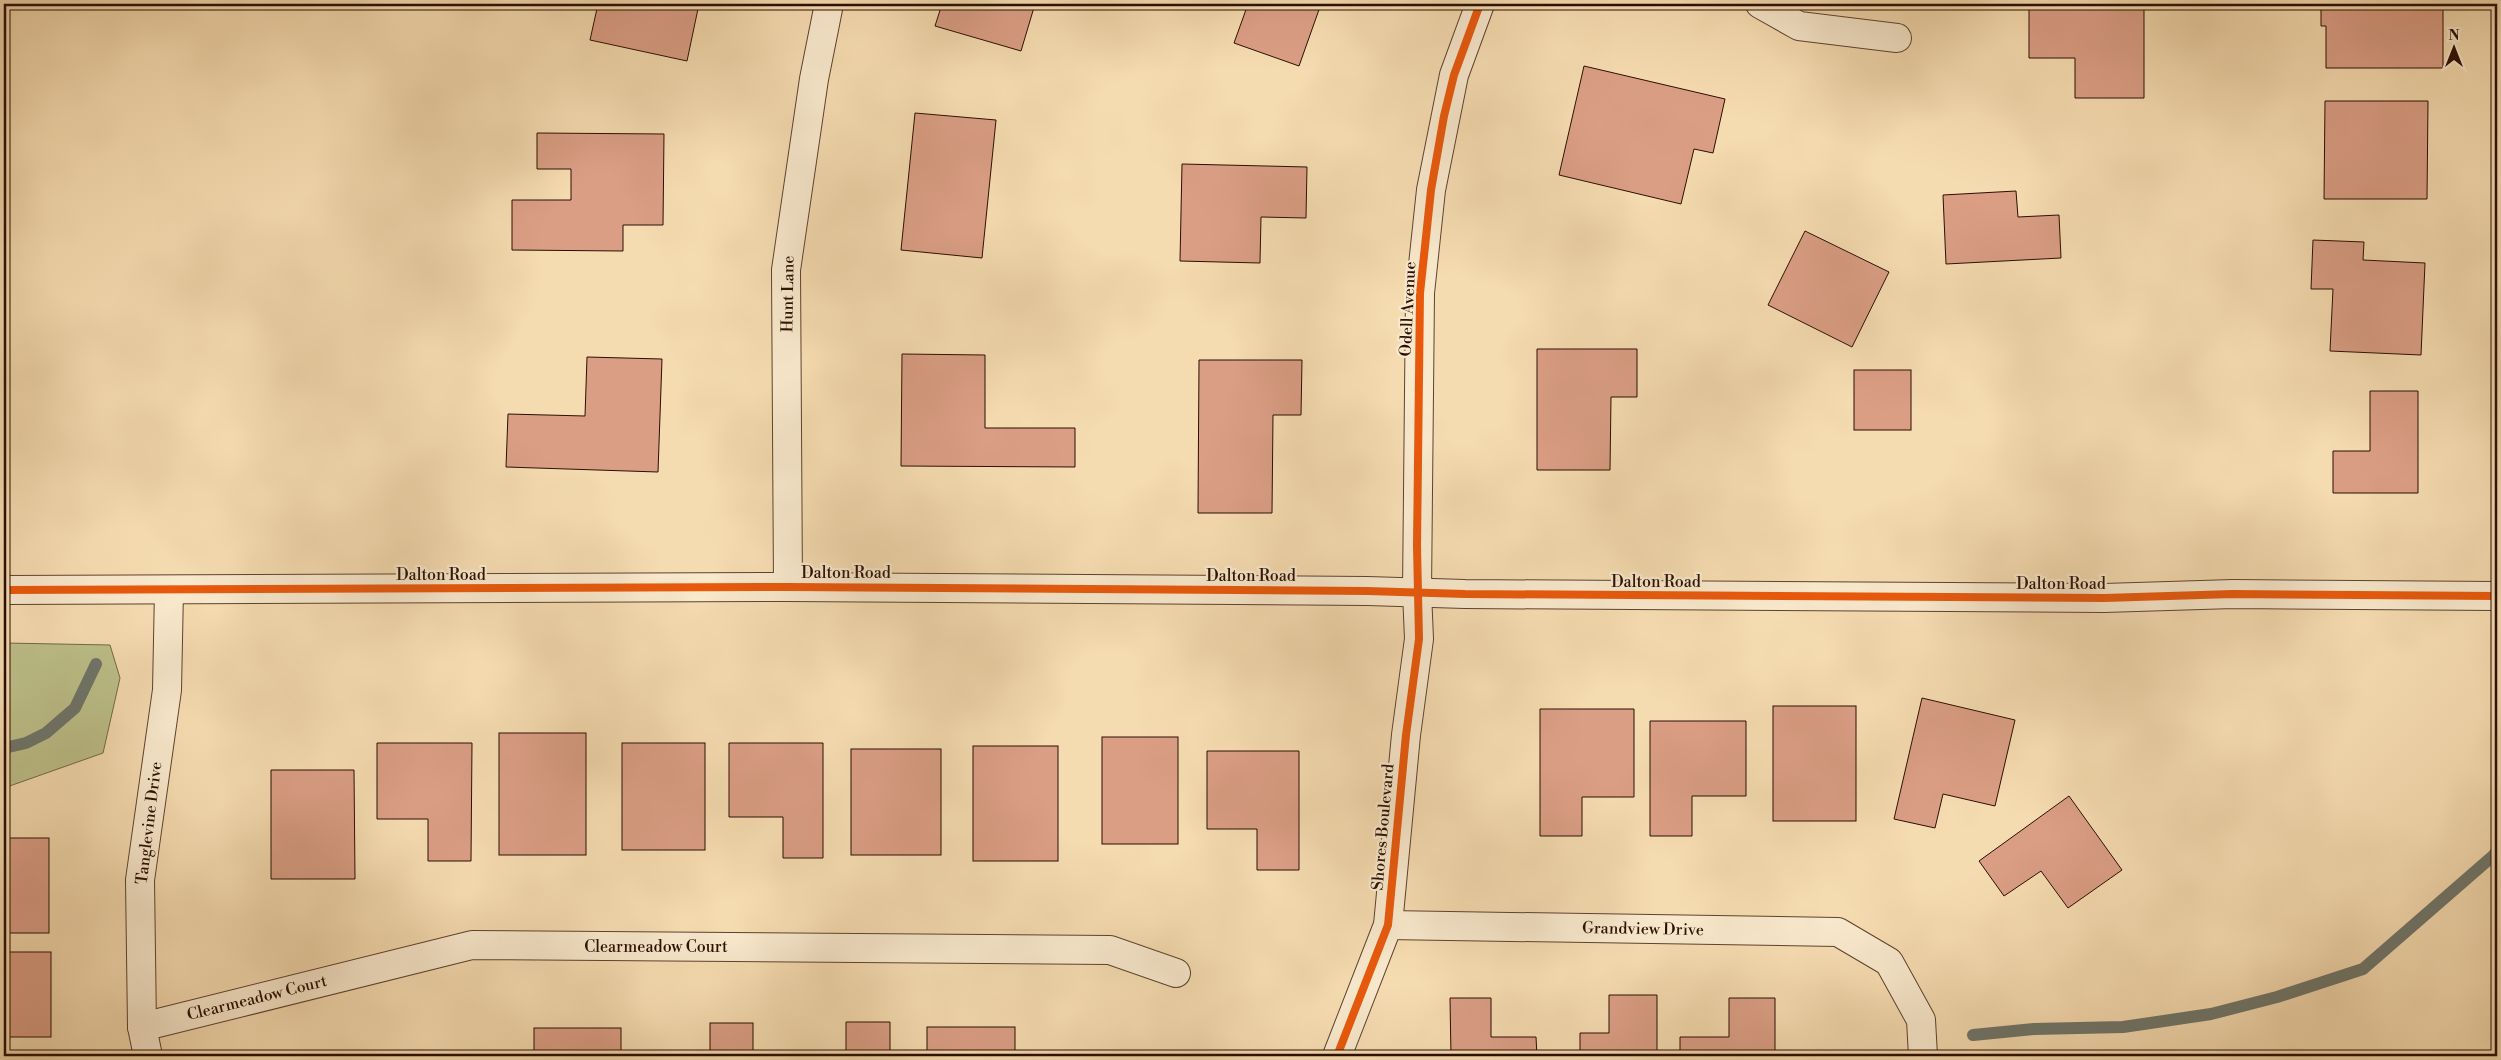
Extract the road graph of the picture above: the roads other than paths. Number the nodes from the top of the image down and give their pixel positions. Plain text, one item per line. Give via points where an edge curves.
1 (829, 4) edge
2 (1480, 4) edge
3 (1760, 4) edge
4 (1897, 38) dead end
5 (788, 586) junction
6 (4, 590) edge
7 (169, 590) junction
8 (1418, 592) junction
9 (2497, 596) edge
10 (1388, 925) junction
11 (1176, 973) dead end
12 (142, 1027) junction
13 (148, 1056) edge
14 (1337, 1056) edge
15 (1923, 1056) edge

1 - 5 street, Hunt Lane via 814,79 786,270
2 - 8 street, Odell Avenue via 1454,75 1431,190 1420,293
3 - 4 street via 1799,26
5 - 7 street, Dalton Road
5 - 8 street, Dalton Road
6 - 7 street, Dalton Road
7 - 12 street, Tanglevine Drive via 167,690 140,880
8 - 9 street, Dalton Road via 2104,598 2233,594
8 - 10 street, Shores Boulevard via 1418,639
10 - 14 street, Shores Boulevard
10 - 15 street, Grandview Drive via 1838,932 1889,962 1921,1020
11 - 12 street, Clearmeadow Court via 1110,950 472,945
12 - 13 street, Tanglevine Drive

